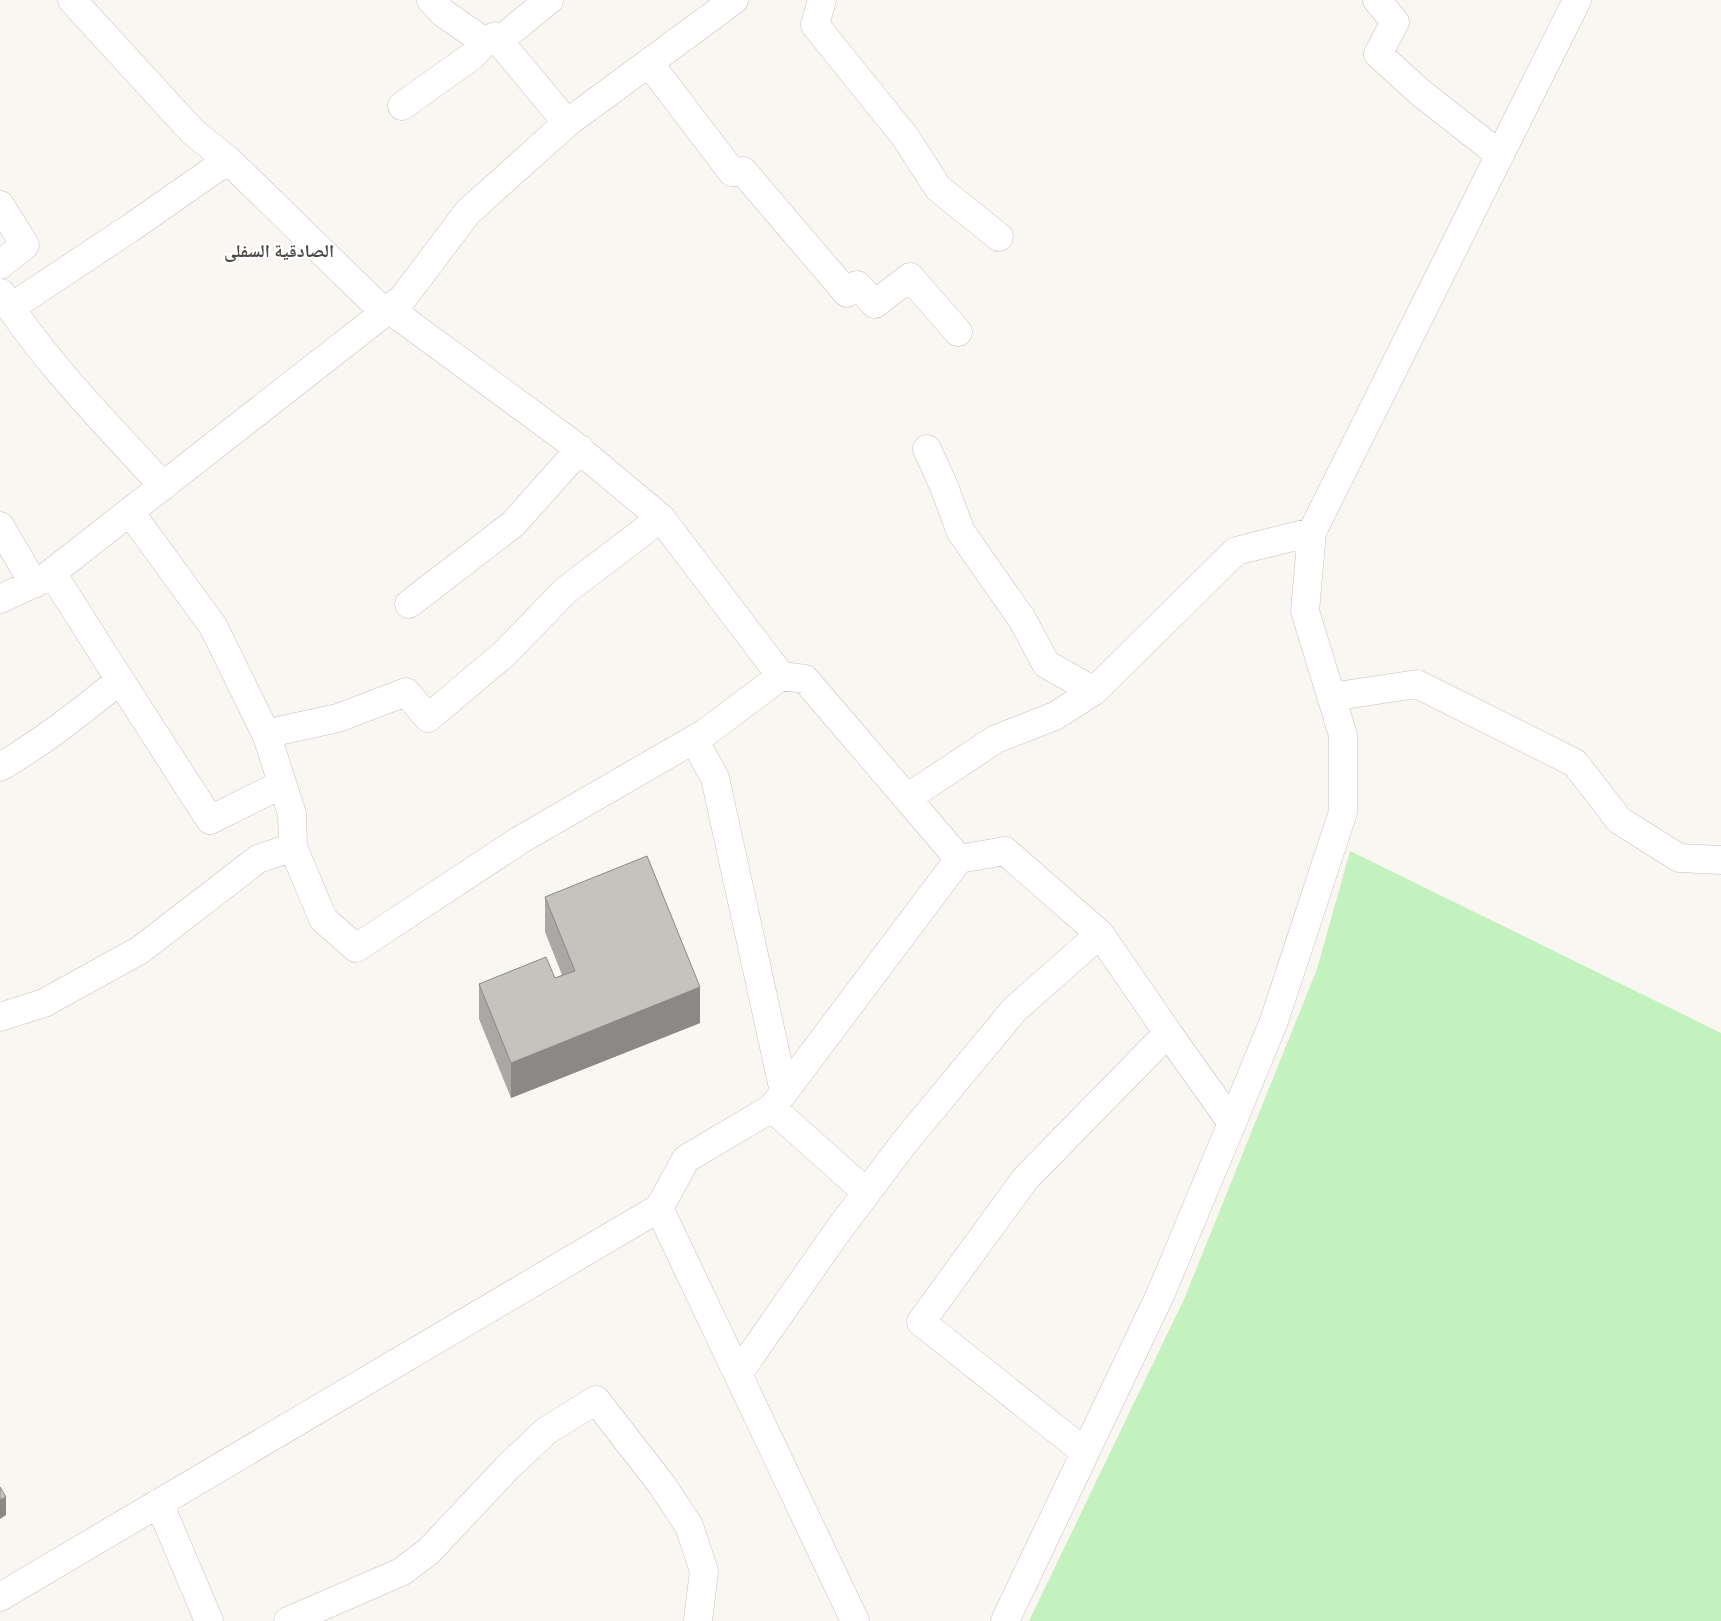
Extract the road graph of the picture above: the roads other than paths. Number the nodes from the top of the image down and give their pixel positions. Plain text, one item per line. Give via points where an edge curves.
1 (72, 0) edge
2 (431, 0) edge
3 (549, 0) edge
4 (734, 0) edge
5 (822, 0) edge
6 (1377, 0) edge
7 (1577, 0) edge
8 (492, 42) junction
9 (649, 63) junction
10 (402, 106) dead end
11 (567, 123) junction
12 (1500, 155) junction
13 (228, 160) junction
14 (0, 205) edge
15 (999, 237) dead end
16 (0, 264) edge
17 (5, 300) edge
18 (387, 311) junction
19 (958, 332) dead end
20 (580, 449) junction
21 (927, 449) dead end
22 (163, 486) junction
23 (130, 512) junction
24 (661, 518) junction
25 (0, 526) edge
26 (1312, 532) junction
27 (43, 578) junction
28 (0, 599) edge
29 (409, 604) dead end
30 (781, 676) junction
31 (120, 680) junction
32 (1094, 691) junction
33 (1331, 697) junction
34 (267, 736) junction
35 (694, 740) junction
36 (0, 768) edge
37 (282, 784) junction
38 (907, 798) junction
39 (293, 847) junction
40 (960, 859) junction
41 (1721, 860) edge
42 (1100, 934) junction
43 (0, 1017) edge
44 (1168, 1033) junction
45 (778, 1100) junction
46 (1232, 1123) junction
47 (867, 1193) junction
48 (659, 1208) junction
49 (738, 1374) junction
50 (1085, 1452) junction
51 (159, 1503) junction
52 (0, 1597) edge
53 (209, 1621) edge
54 (288, 1621) edge
55 (698, 1621) edge
56 (855, 1621) edge
57 (1005, 1621) edge

1 - 13 street via 193,132
2 - 8 street via 443,13
3 - 8 street
4 - 9 street
5 - 15 street via 815,24 906,138 938,188
6 - 12 street via 1395,22 1378,54 1421,93
7 - 12 street
8 - 10 street
8 - 11 street
9 - 11 street
9 - 19 street via 732,172 743,171 847,293 858,285 875,304 910,277
11 - 18 street via 468,212 403,298
12 - 26 street
13 - 17 street via 129,229
13 - 18 street
14 - 16 street via 25,245
17 - 22 street via 78,393
18 - 20 street
18 - 22 street
20 - 24 street
20 - 29 street via 513,524
21 - 32 street via 961,532 1022,619 1046,664
22 - 23 street
23 - 27 street
23 - 34 street via 213,626
24 - 30 street
24 - 34 street via 565,591 504,654 428,718 406,692 338,718
25 - 27 street
26 - 32 street via 1236,552
26 - 33 street via 1305,611
27 - 28 street
27 - 31 street
30 - 35 street
30 - 38 street via 805,679
31 - 36 street
31 - 37 street via 210,820
32 - 38 street via 1055,716 996,739
33 - 41 street via 1417,684 1575,763 1619,820 1679,858
33 - 46 street via 1343,735 1343,812 1274,1021
34 - 37 street
35 - 39 street via 520,840 356,948 323,919
35 - 45 street via 715,778
37 - 39 street via 292,814
38 - 40 street
39 - 43 street via 258,859 140,950 44,1003
40 - 42 street via 1006,851
40 - 45 street
42 - 44 street
42 - 47 street via 1014,1010
44 - 46 street
44 - 50 street via 1025,1179 921,1322
45 - 47 street
45 - 48 street via 686,1159
46 - 50 street via 1160,1293
47 - 49 street
48 - 49 street
48 - 51 street
49 - 56 street
50 - 57 street
51 - 52 street
51 - 53 street
54 - 55 street via 401,1572 428,1552 546,1431 596,1400 662,1485 689,1526 704,1571

